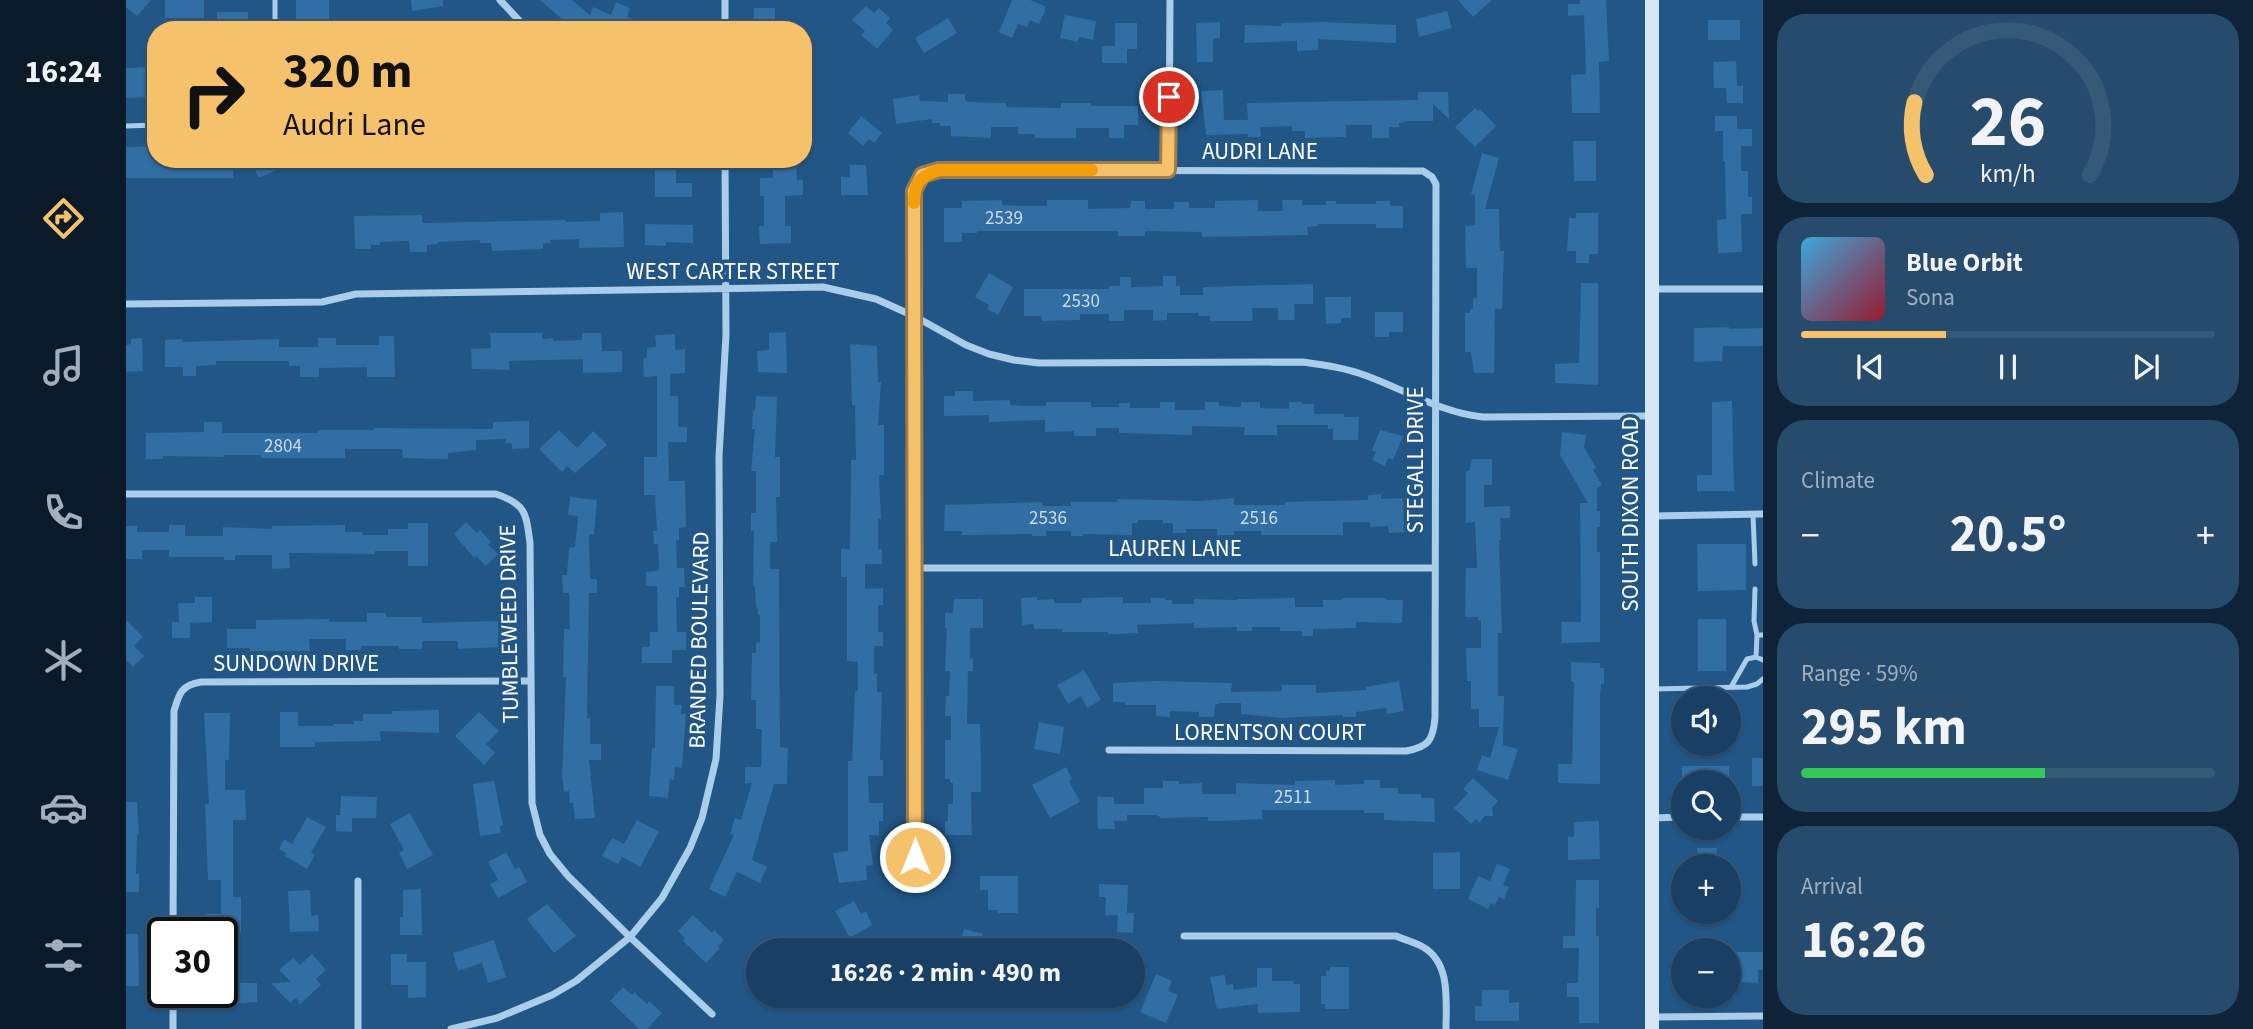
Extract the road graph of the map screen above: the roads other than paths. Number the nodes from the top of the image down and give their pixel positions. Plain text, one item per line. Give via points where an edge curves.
1 (275, 0) edge
2 (500, 0) edge
3 (725, 0) edge
4 (1170, 0) edge
5 (1652, 0) edge
6 (275, 21) edge
7 (520, 21) edge
8 (725, 21) edge
9 (147, 125) edge
10 (126, 126) edge
11 (725, 168) edge
12 (1168, 170) junction
13 (1432, 177) joint
14 (725, 288) junction
15 (1652, 289) junction
16 (1763, 289) edge
17 (126, 304) edge
18 (916, 317) junction
19 (1435, 404) junction
20 (1653, 416) junction
21 (126, 494) edge
22 (1753, 514) junction
23 (1763, 514) edge
24 (1653, 516) junction
25 (1755, 564) dead end
26 (915, 568) junction
27 (1434, 568) junction
28 (1755, 589) dead end
29 (1760, 635) edge
30 (1756, 657) junction
31 (1763, 660) edge
32 (1763, 679) edge
33 (531, 681) junction
34 (1732, 686) edge
35 (1741, 687) edge
36 (1652, 689) junction
37 (1671, 689) edge
38 (1428, 742) joint
39 (1109, 750) dead end
40 (1671, 817) edge
41 (1741, 817) edge
42 (1763, 817) edge
43 (1652, 818) junction
44 (358, 881) dead end
45 (915, 884) dead end
46 (173, 917) edge
47 (1184, 936) dead end
48 (629, 937) junction
49 (173, 1008) edge
50 (712, 1014) dead end
51 (1763, 1016) edge
52 (1653, 1023) edge
53 (173, 1029) edge
54 (359, 1029) edge
55 (451, 1029) edge
56 (1446, 1029) edge

1 - 6 lane
2 - 7 street
3 - 8 street
4 - 12 street
5 - 15 main road, SOUTH DIXON ROAD
9 - 10 lane
11 - 14 street, BRANDED BOULEVARD
12 - 13 street, AUDRI LANE via 1415,170
12 - 18 street, AUDRI LANE via 939,170 922,175 914,191
13 - 19 street, STEGALL DRIVE via 1436,184
14 - 17 street, WEST CARTER STREET via 356,294 322,302
14 - 18 street, WEST CARTER STREET via 823,287 876,299
14 - 48 street, BRANDED BOULEVARD via 716,759 690,848 662,898
15 - 16 street
15 - 20 main road, SOUTH DIXON ROAD
18 - 19 street, WEST CARTER STREET via 966,345 1014,360 1303,362 1345,369
18 - 26 street
19 - 20 street, WEST CARTER STREET via 1460,415 1483,417
19 - 27 street, STEGALL DRIVE
20 - 24 main road, SOUTH DIXON ROAD
21 - 33 street, TUMBLEWEED DRIVE via 496,494 513,500 526,514 530,542
22 - 23 street
22 - 24 street
22 - 25 lane
24 - 36 main road, SOUTH DIXON ROAD
26 - 27 street, LAUREN LANE
26 - 45 street
27 - 38 street, STEGALL DRIVE via 1435,718
28 - 29 lane via 1754,621
29 - 30 lane
30 - 31 lane
30 - 34 lane via 1747,659
32 - 35 lane
33 - 46 street, SUNDOWN DRIVE via 191,683 182,689 174,712
33 - 48 street, TUMBLEWEED DRIVE via 532,803 540,835 568,876
36 - 37 lane
36 - 43 main road, SOUTH DIXON ROAD
38 - 39 street, LORENTSON COURT via 1406,751
40 - 43 street
41 - 42 street
43 - 52 main road, SOUTH DIXON ROAD
44 - 54 street
47 - 56 street via 1396,936 1424,947 1446,979
48 - 50 street, TUMBLEWEED DRIVE
48 - 55 street, BRANDED BOULEVARD via 552,995 497,1018
49 - 53 street
51 - 52 street

